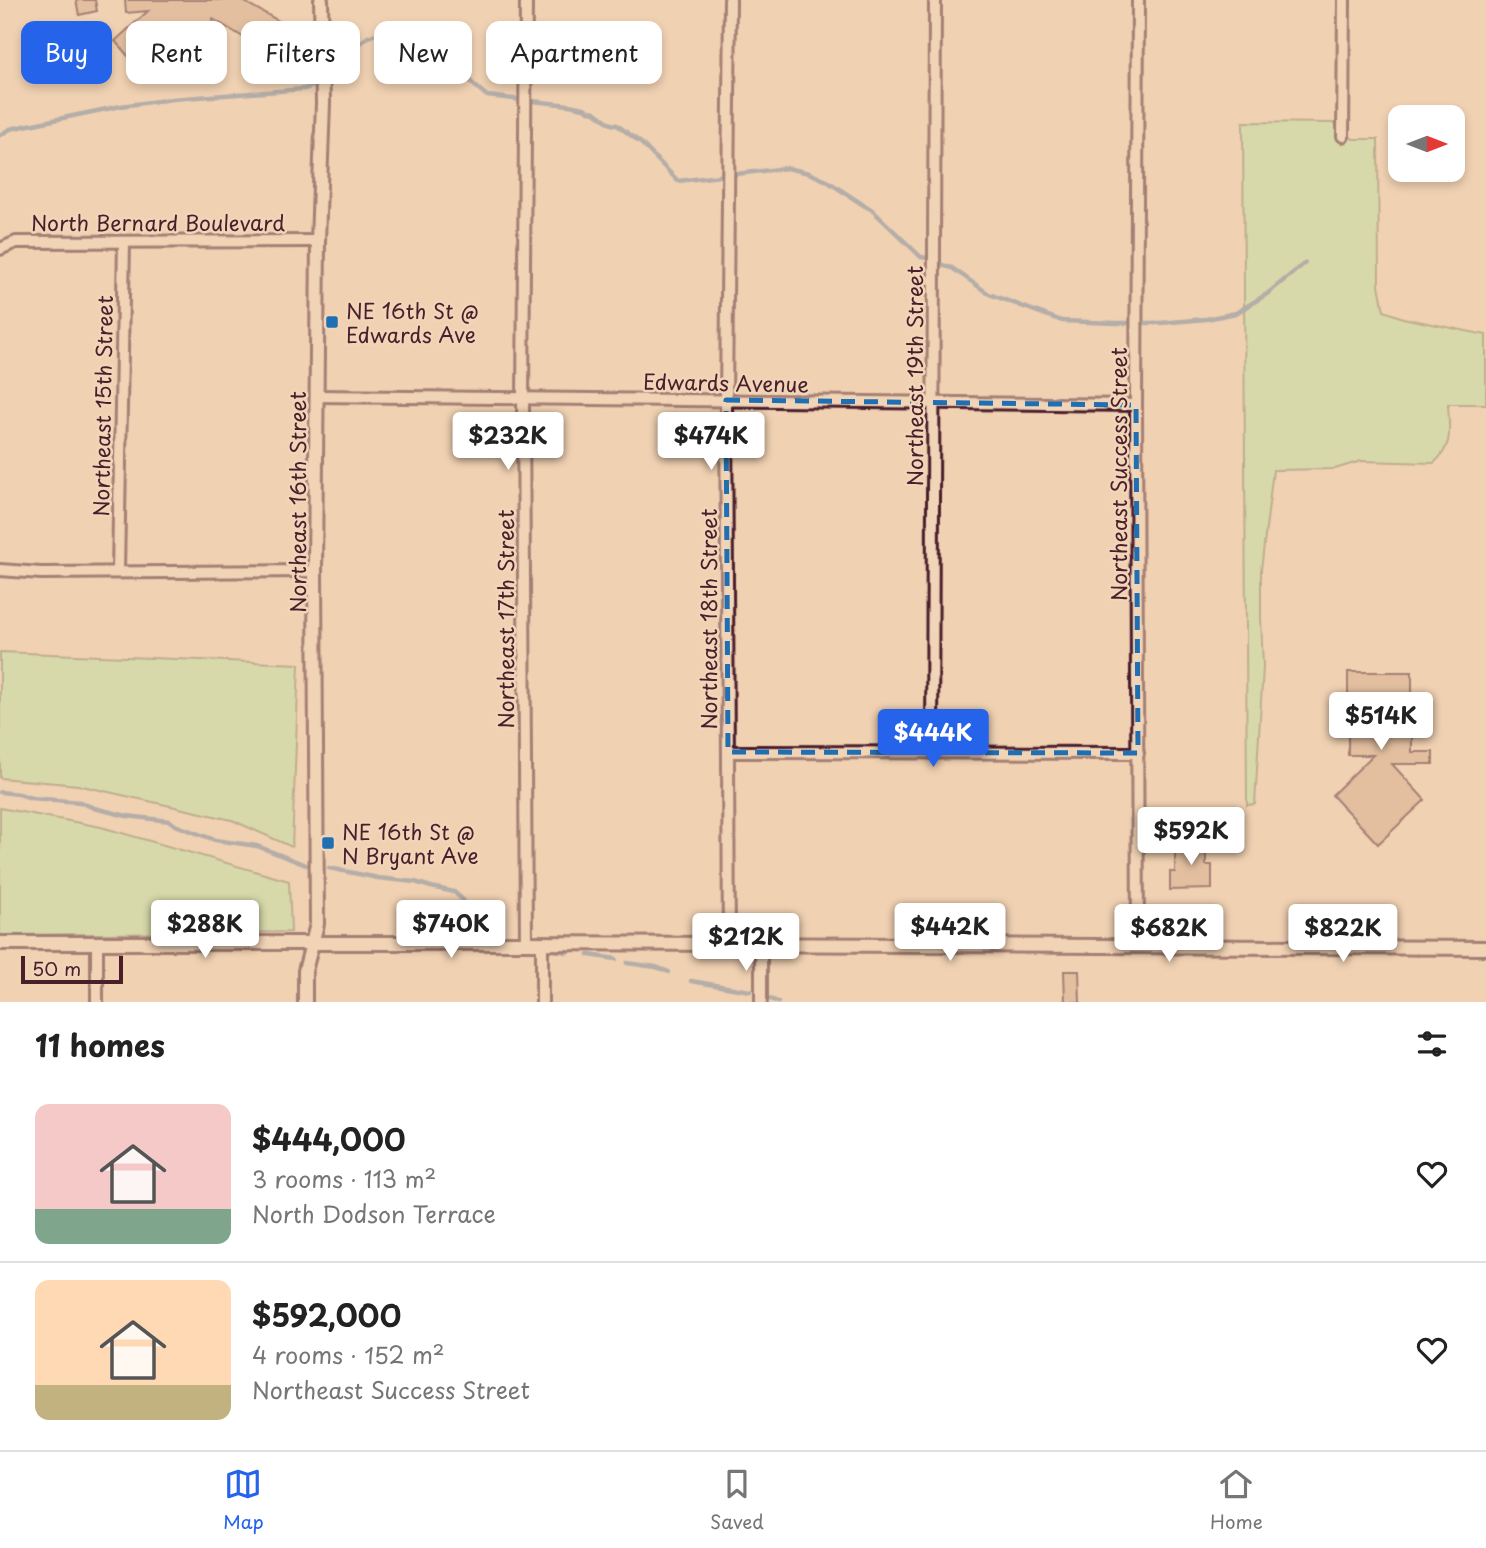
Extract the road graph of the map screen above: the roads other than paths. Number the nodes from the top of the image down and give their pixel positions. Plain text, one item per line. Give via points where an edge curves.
1 (321, 0) edge
2 (526, 0) edge
3 (730, 0) edge
4 (935, 0) edge
5 (1138, 0) edge
6 (1344, 0) edge
7 (1343, 136) dead end
8 (318, 241) junction
9 (124, 242) junction
10 (0, 250) edge
11 (317, 396) junction
12 (523, 399) junction
13 (726, 400) junction
14 (933, 404) junction
15 (1136, 405) junction
16 (0, 570) edge
17 (118, 571) junction
18 (315, 571) junction
19 (728, 752) junction
20 (932, 753) junction
21 (1138, 753) junction
22 (0, 943) edge
23 (97, 943) junction
24 (526, 943) junction
25 (312, 944) junction
26 (542, 944) junction
27 (729, 945) junction
28 (761, 945) junction
29 (1138, 947) junction
30 (1486, 948) edge
31 (97, 1002) edge
32 (305, 1002) edge
33 (542, 1002) edge
34 (761, 1002) edge

1 - 8 street, Northeast 16th Street
2 - 12 street, Northeast 17th Street
3 - 13 street, Northeast 18th Street
4 - 14 street, Northeast 19th Street
5 - 15 street, Northeast Success Street
6 - 7 street
8 - 9 street, North Bernard Boulevard
8 - 11 street, Northeast 16th Street
9 - 10 street, North Bernard Boulevard via 16,242
9 - 17 street, Northeast 15th Street
11 - 12 street, Edwards Avenue
11 - 18 street, Northeast 16th Street
12 - 13 street, Edwards Avenue
12 - 24 street, Northeast 17th Street
13 - 14 street, Edwards Avenue
13 - 19 street, Northeast 18th Street
14 - 15 street, Edwards Avenue
14 - 20 street, Northeast 19th Street
15 - 21 street, Northeast Success Street
16 - 17 street
17 - 18 street
18 - 25 street, Northeast 16th Street via 317,925
19 - 20 street
19 - 27 street, Northeast 18th Street
20 - 21 street
21 - 29 street, Northeast Success Street
22 - 23 street
23 - 25 street
23 - 31 street
24 - 25 street
24 - 26 street
25 - 32 street, Northeast 16th Street via 305,971
26 - 27 street
26 - 33 street
27 - 28 street
28 - 29 street
28 - 34 street
29 - 30 street

